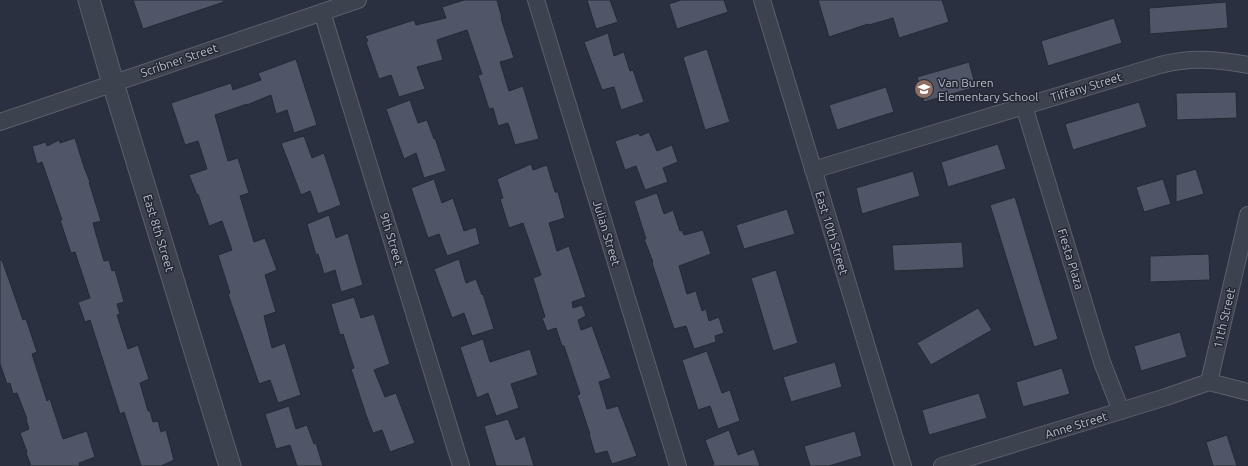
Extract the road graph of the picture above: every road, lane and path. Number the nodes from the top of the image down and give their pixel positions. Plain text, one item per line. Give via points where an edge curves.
1 (89, 0) edge
2 (358, 0) edge
3 (536, 0) edge
4 (762, 0) edge
5 (322, 12) junction
6 (1248, 66) edge
7 (113, 83) junction
8 (1024, 106) junction
9 (0, 122) edge
10 (813, 170) junction
11 (1248, 215) edge
12 (1209, 382) junction
13 (1248, 392) edge
14 (1121, 411) junction
15 (230, 466) edge
16 (461, 466) edge
17 (678, 466) edge
18 (903, 466) edge
19 (942, 466) edge

1 - 7 street, East 8th Street
2 - 5 street, Scribner Street
3 - 17 street, Julian Street
4 - 10 street, East 10th Street
5 - 7 street, Scribner Street
5 - 16 street, 9th Street
6 - 8 street, Tiffany Street via 1207,59 1175,61
7 - 9 street, Scribner Street
7 - 15 street, East 8th Street
8 - 10 street, Tiffany Street
8 - 14 street, Fiesta Plaza via 1102,362
10 - 18 street, East 10th Street
11 - 12 street, 11th Street
12 - 13 street
12 - 14 street, Anne Street
14 - 19 street, Anne Street

